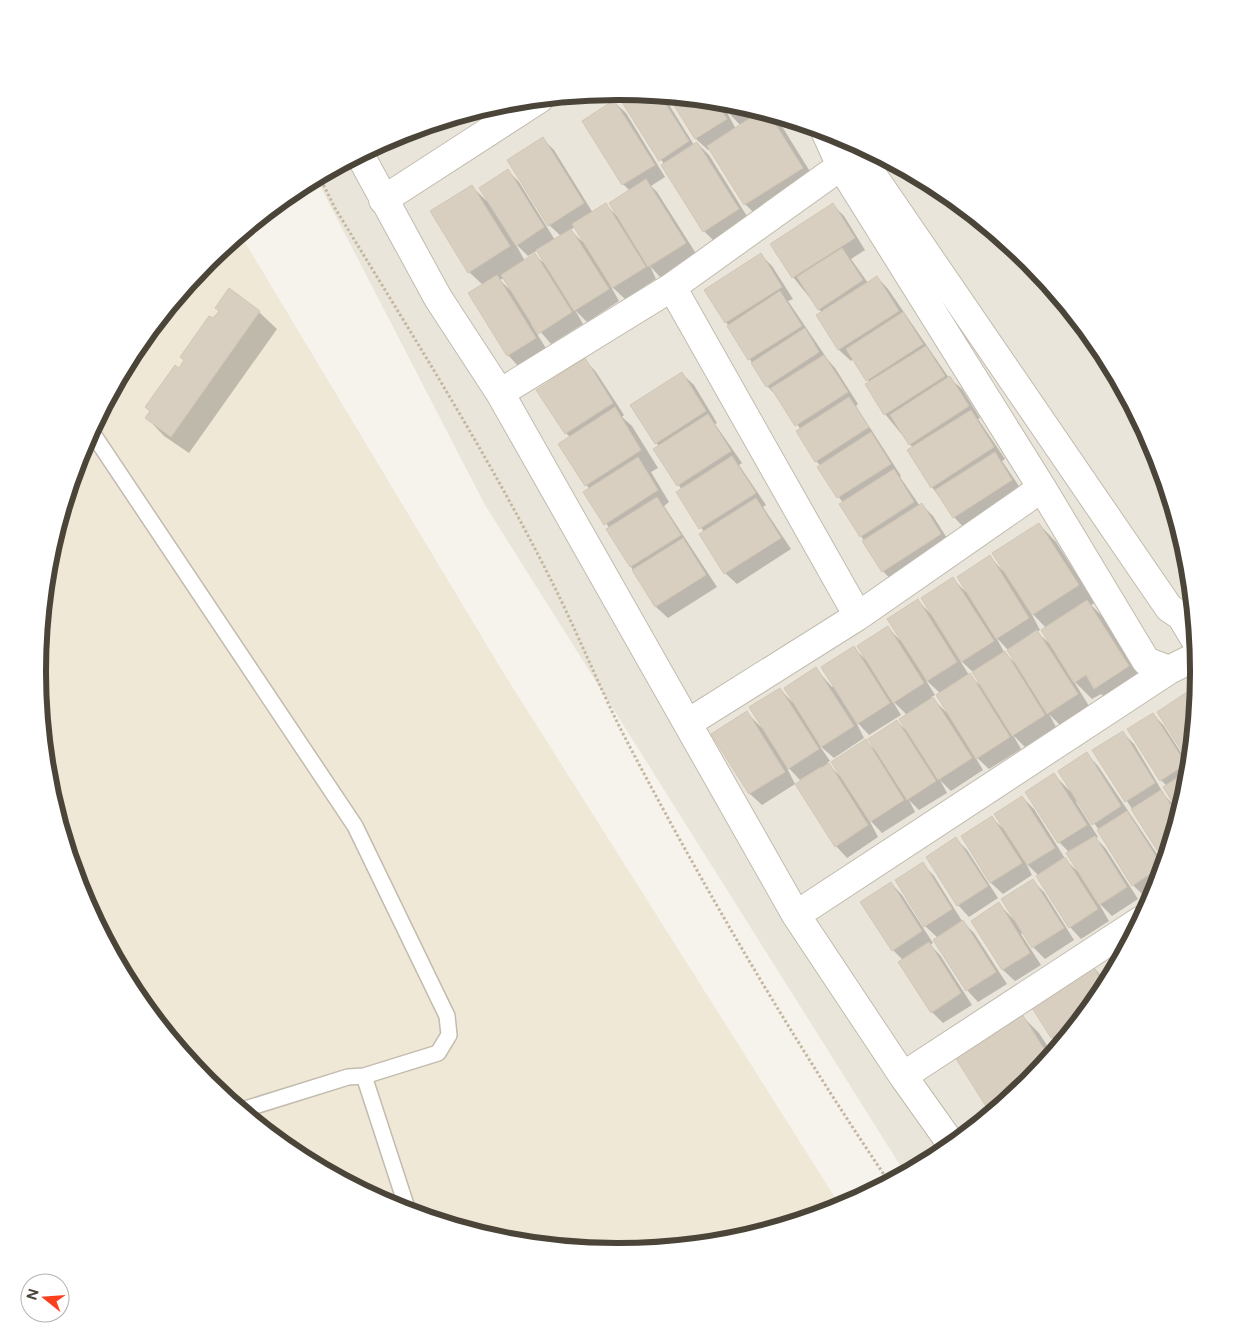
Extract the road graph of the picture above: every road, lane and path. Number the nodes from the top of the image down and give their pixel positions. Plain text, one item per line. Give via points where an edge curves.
1 (525, 108) edge
2 (830, 140) edge
3 (857, 152) edge
4 (363, 160) edge
5 (841, 166) junction
6 (322, 182) edge
7 (383, 200) junction
8 (672, 287) junction
9 (500, 393) junction
10 (96, 439) edge
11 (1042, 488) junction
12 (1187, 615) edge
13 (858, 616) junction
14 (1190, 660) edge
15 (1169, 670) junction
16 (688, 723) junction
17 (796, 915) junction
18 (1125, 936) edge
19 (364, 1076) junction
20 (903, 1076) junction
21 (249, 1108) edge
22 (947, 1139) edge
23 (885, 1177) edge
24 (405, 1202) edge

1 - 7 street
2 - 5 street
3 - 12 street via 1169,608
4 - 7 street
5 - 8 street
5 - 11 street
6 - 23 path via 334,208 475,439 550,578 630,748 736,940 823,1085
7 - 9 street via 438,298
8 - 9 street
8 - 13 street
9 - 16 street
10 - 19 lane via 355,826 446,1016 449,1035 438,1053
11 - 13 street
11 - 15 street via 1146,661
13 - 16 street
14 - 15 street
15 - 17 street
16 - 17 street
17 - 20 street
18 - 20 street
19 - 21 lane via 348,1077
19 - 24 lane
20 - 22 street

